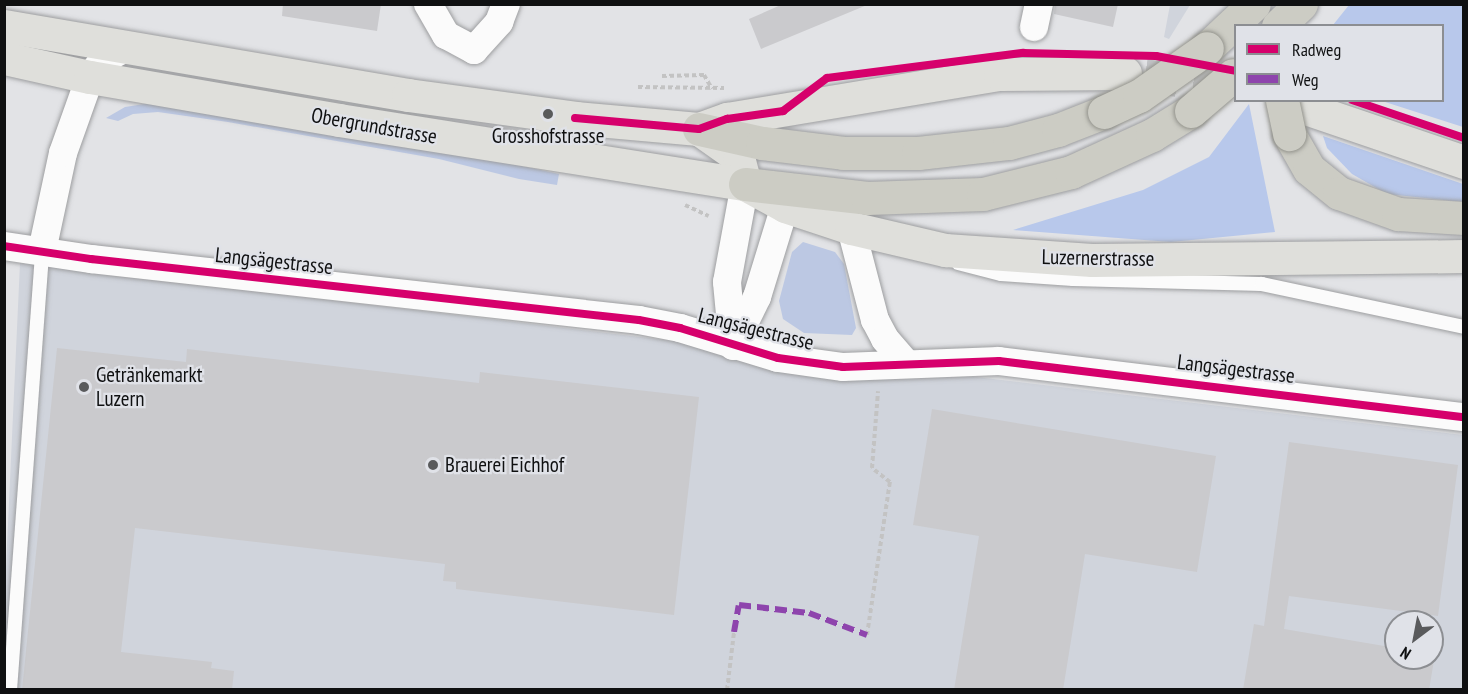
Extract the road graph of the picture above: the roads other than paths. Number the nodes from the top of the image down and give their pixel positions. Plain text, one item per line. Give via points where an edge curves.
1 (428, 4) edge
2 (520, 4) edge
3 (1254, 4) edge
4 (1301, 4) edge
5 (1308, 4) edge
6 (1324, 4) edge
7 (502, 13) edge
8 (1280, 24) edge
9 (1296, 24) edge
10 (1303, 24) edge
11 (1313, 24) edge
12 (4, 26) edge
13 (127, 47) junction
14 (4, 58) edge
15 (1125, 73) tunnel mouth
16 (1234, 75) edge
17 (90, 77) junction
18 (1297, 105) edge
19 (699, 129) junction
20 (1464, 162) edge
21 (745, 184) junction
22 (795, 198) junction
23 (1464, 218) edge
24 (851, 228) junction
25 (912, 244) junction
26 (4, 246) edge
27 (42, 251) junction
28 (1464, 256) edge
29 (1464, 327) edge
30 (733, 346) junction
31 (907, 364) junction
32 (1464, 417) edge
33 (10, 690) edge

1 - 7 street via 446,35 474,50
2 - 7 street
3 - 19 highway, bridge via 1207,48 1139,96 1058,130 1009,143 918,153 843,153 762,143
4 - 8 highway
5 - 9 highway
6 - 10 highway
6 - 11 highway
12 - 13 main road, Obergrundstrasse
13 - 17 street via 103,60
13 - 19 main road, Obergrundstrasse via 408,95 575,118
14 - 17 main road, Obergrundstrasse
15 - 19 main road via 1000,74 728,119
16 - 22 highway, bridge via 1191,111 1152,135 1071,172 984,194
17 - 21 main road, Obergrundstrasse
17 - 27 street via 63,153
18 - 20 main road
18 - 23 highway, bridge via 1289,134 1309,169 1339,194 1398,214
19 - 21 main road via 740,161
21 - 22 highway
21 - 30 street, Langsägestrasse via 727,282
22 - 24 main road, Luzernerstrasse
22 - 30 street, Langsägestrasse via 757,297
24 - 25 main road, Luzernerstrasse
24 - 31 street via 875,320 885,339
25 - 28 main road, Luzernerstrasse via 985,255 1092,260
25 - 29 lane via 968,267 1001,274 1262,284
26 - 27 street, Langsägestrasse
27 - 30 street, Langsägestrasse via 91,260 639,320 680,328
27 - 33 lane
30 - 31 street, Langsägestrasse via 843,367
31 - 32 street, Langsägestrasse via 981,361 1135,375

